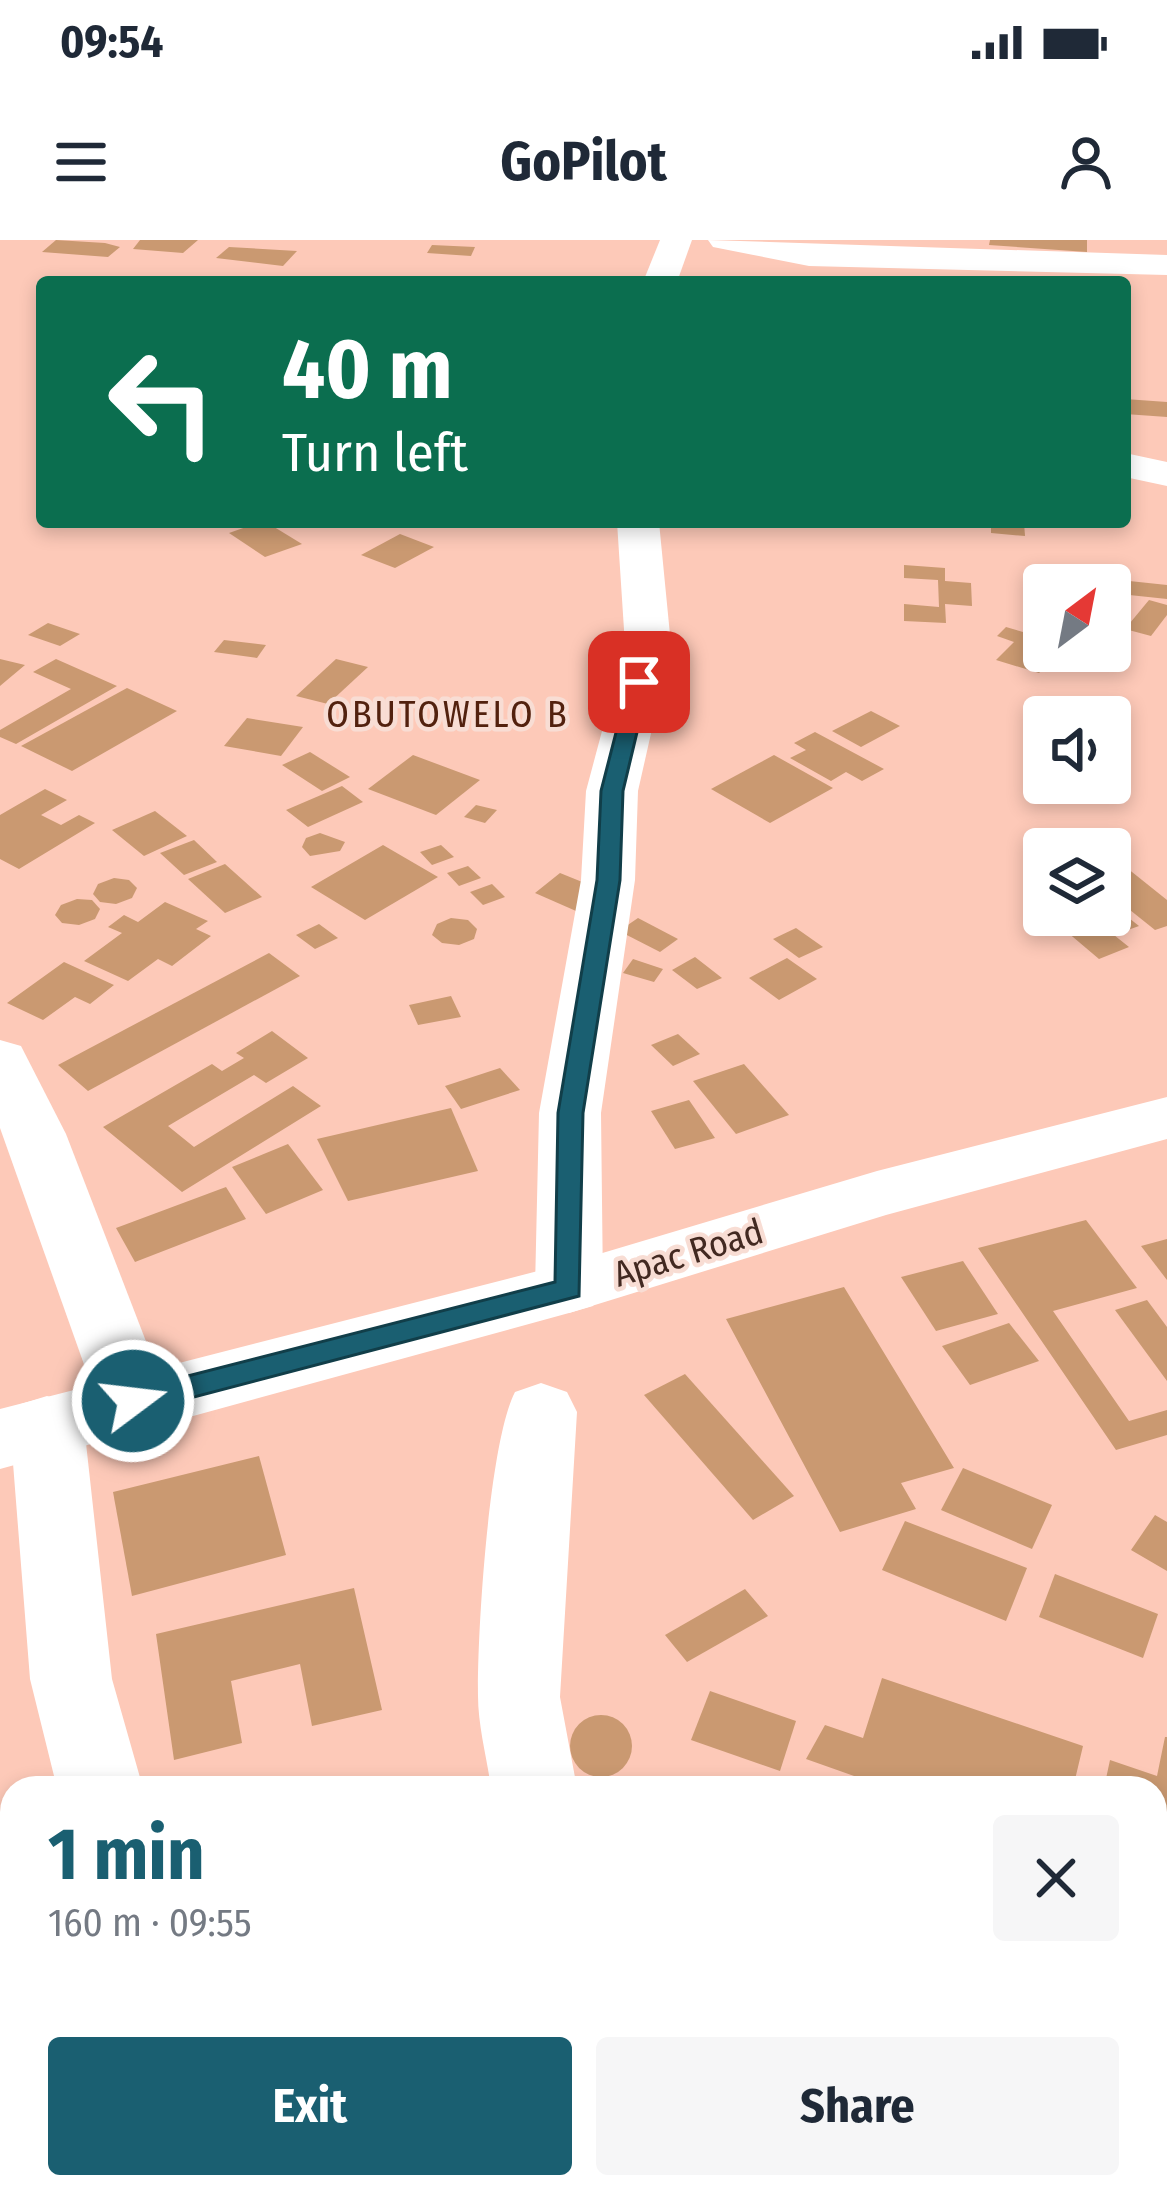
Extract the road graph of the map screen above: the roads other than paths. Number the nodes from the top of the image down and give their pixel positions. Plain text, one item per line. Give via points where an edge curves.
1 (676, 240) edge
2 (724, 240) edge
3 (1167, 265) edge
4 (662, 276) edge
5 (1131, 466) edge
6 (1167, 474) edge
7 (638, 528) edge
8 (0, 1060) edge
9 (1167, 1118) edge
10 (569, 1288) junction
11 (133, 1401) junction
12 (541, 1412) dead end
13 (23, 1432) edge
14 (97, 1776) edge
15 (532, 1776) edge

1 - 4 street
2 - 3 street via 809,256
5 - 6 street
7 - 10 street via 647,646 612,791 608,880 571,1113
8 - 11 street
9 - 10 street, Apac Road via 877,1194
10 - 11 street, Apac Road
11 - 13 street, Apac Road
12 - 15 street via 519,1696
13 - 14 street

